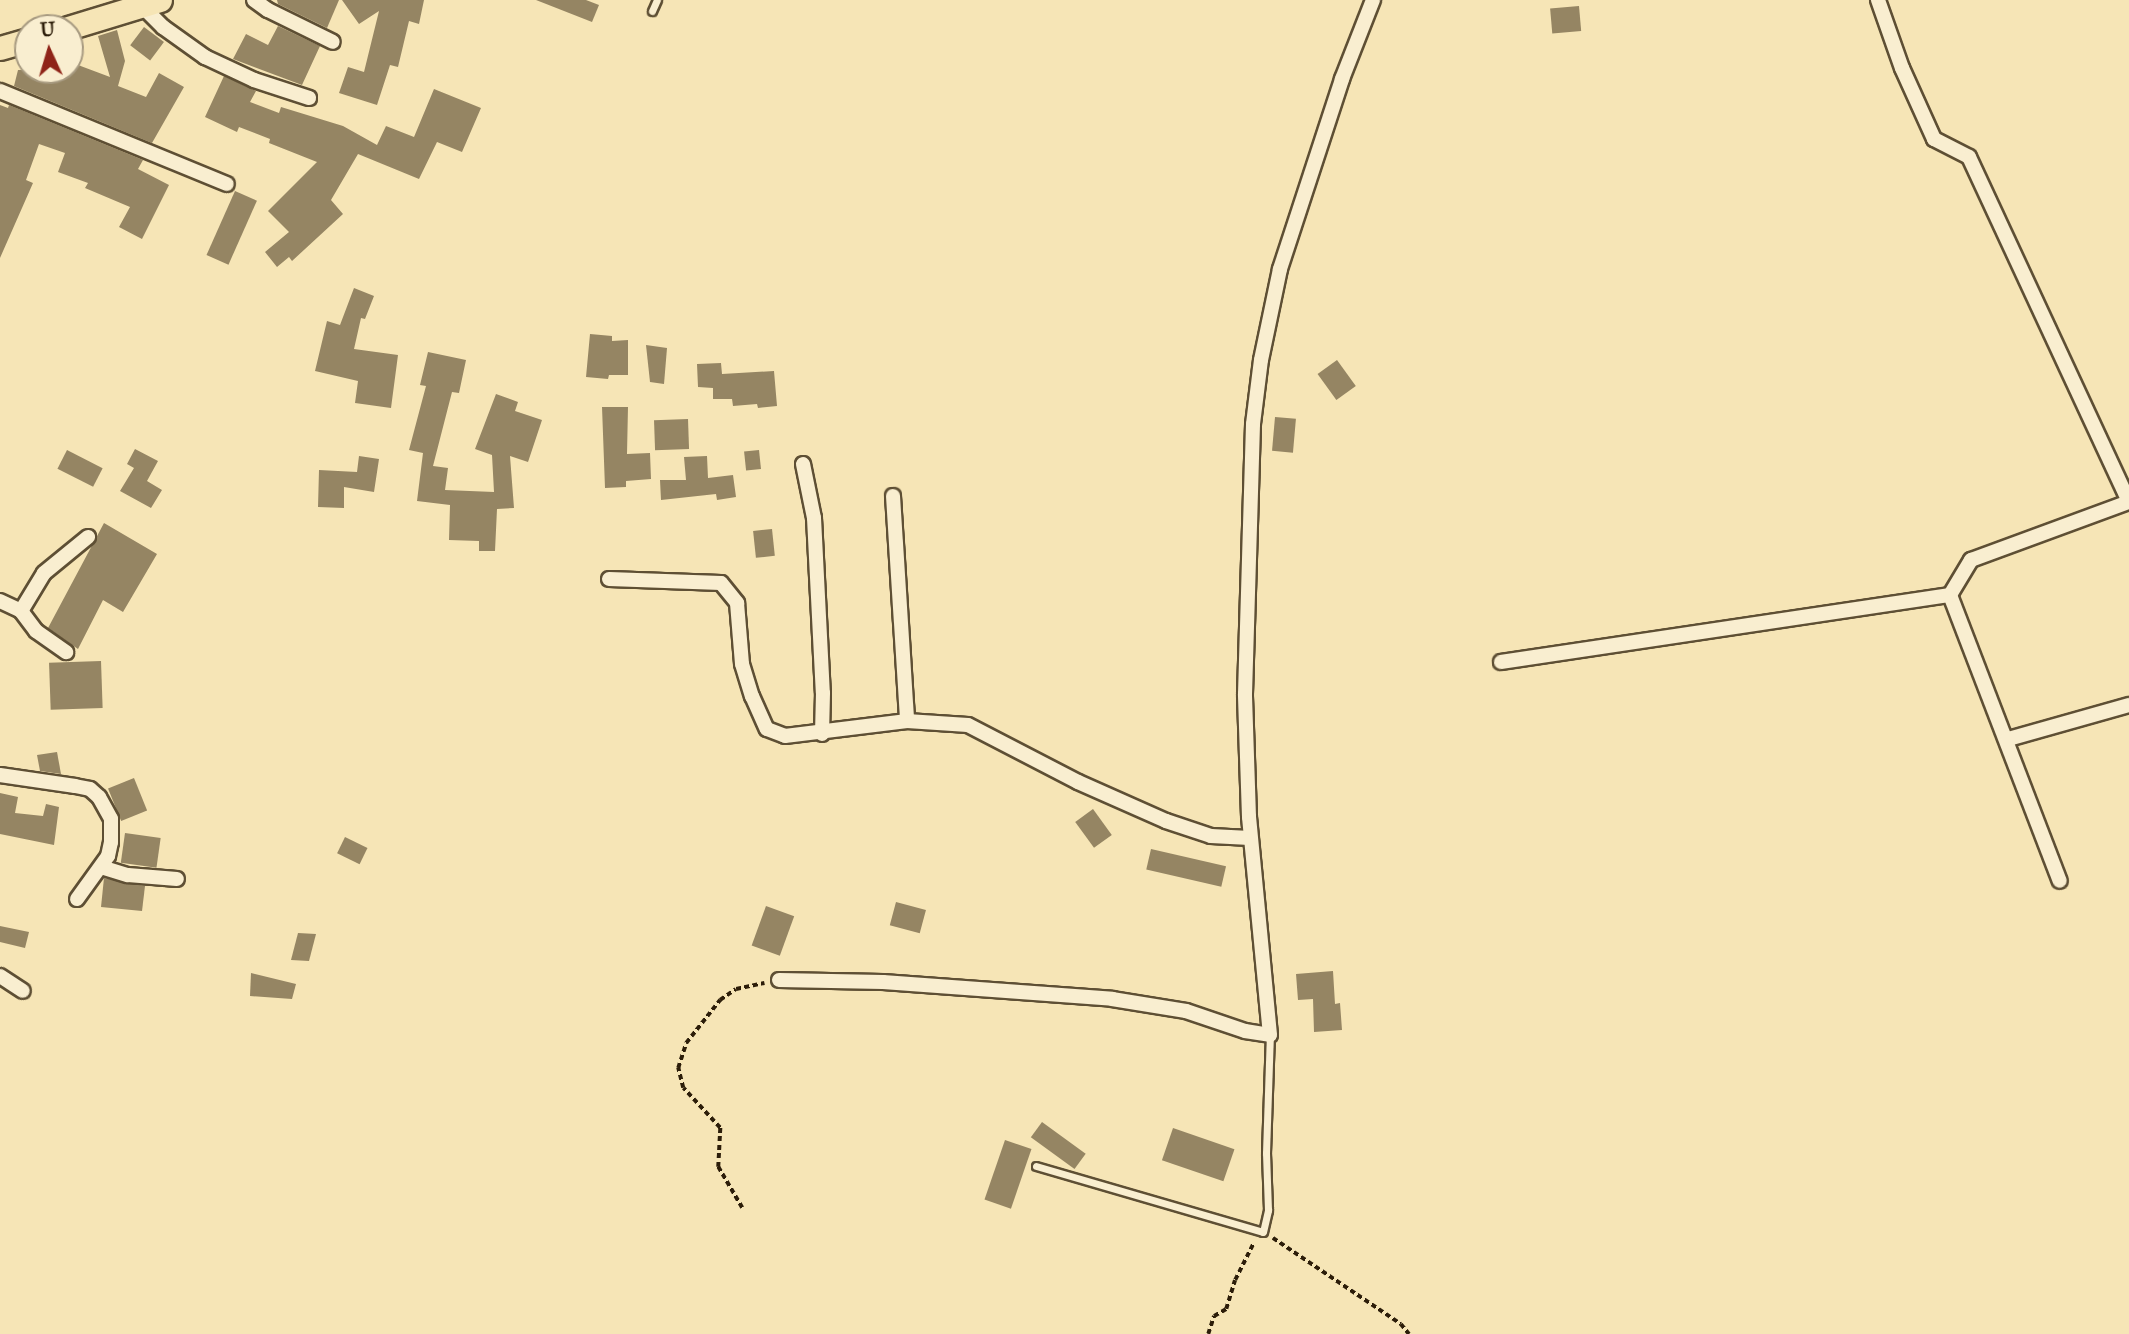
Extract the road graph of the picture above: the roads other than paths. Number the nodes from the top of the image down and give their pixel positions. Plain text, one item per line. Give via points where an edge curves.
1 (254, 0) edge
2 (657, 0) edge
3 (1373, 0) edge
4 (1878, 0) edge
5 (151, 3) edge
6 (652, 11) dead end
7 (84, 23) edge
8 (333, 42) dead end
9 (0, 90) edge
10 (309, 98) dead end
11 (227, 184) dead end
12 (803, 464) dead end
13 (892, 496) dead end
14 (2129, 502) edge
15 (88, 537) dead end
16 (609, 579) dead end
17 (1950, 594) junction
18 (0, 601) edge
19 (21, 611) junction
20 (66, 652) dead end
21 (1502, 662) dead end
22 (2129, 705) edge
23 (907, 721) junction
24 (822, 734) junction
25 (2008, 739) junction
26 (0, 775) edge
27 (1250, 838) junction
28 (101, 867) junction
29 (177, 878) dead end
30 (2060, 881) dead end
31 (77, 899) dead end
32 (0, 976) edge
33 (779, 980) road end
34 (23, 991) dead end
35 (1270, 1035) junction
36 (1036, 1166) dead end

1 - 8 street
2 - 6 lane
3 - 27 street via 1305,189 1274,295 1261,360 1253,424 1245,694
4 - 14 street via 1934,139 1969,157
5 - 7 highway
5 - 10 street via 163,27 205,57
9 - 11 street
12 - 24 street via 815,530
13 - 23 street
14 - 17 street via 1971,560
15 - 19 street via 44,573
16 - 24 street via 721,583 737,603 742,664 767,729 785,736
17 - 21 street
17 - 25 street
18 - 19 street
19 - 20 street via 36,631
22 - 25 street
23 - 24 street
23 - 27 street via 968,725 1166,821 1211,836
25 - 30 street
26 - 28 street via 90,789 99,797 112,831
27 - 35 street
28 - 29 street via 128,875
28 - 31 street
32 - 34 street
33 - 35 street via 1112,999 1186,1011
35 - 36 lane via 1268,1210 1263,1232

